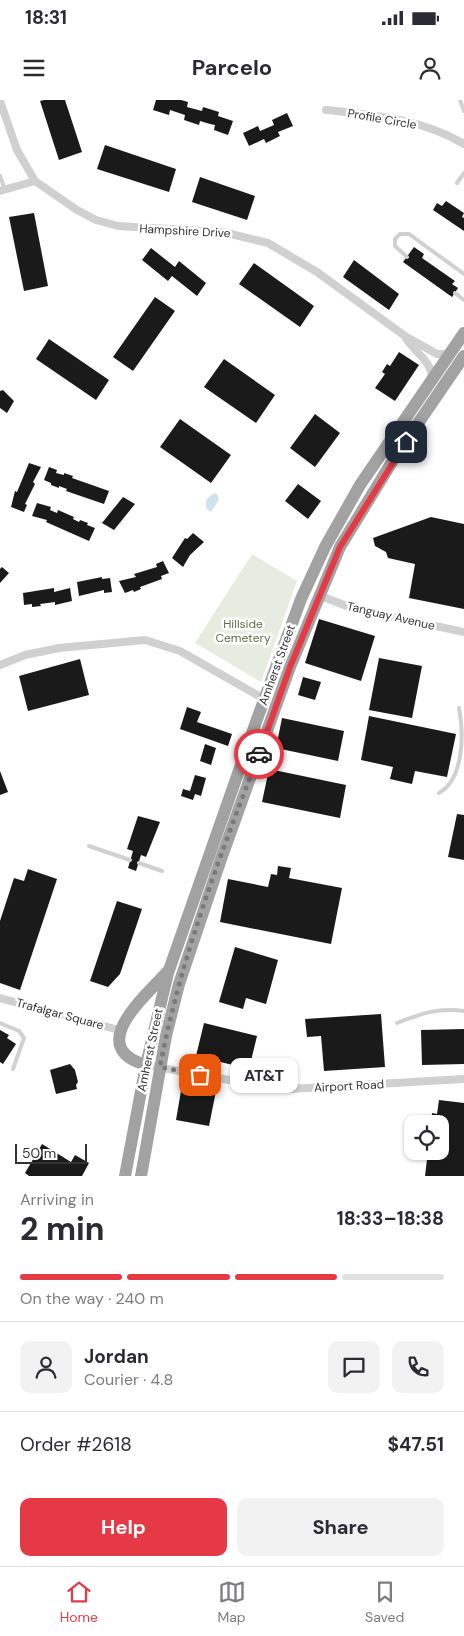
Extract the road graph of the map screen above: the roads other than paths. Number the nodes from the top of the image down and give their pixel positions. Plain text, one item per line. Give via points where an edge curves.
1 (460, 100) edge
2 (0, 101) edge
3 (326, 110) dead end
4 (2, 111) edge
5 (464, 111) edge
6 (464, 144) edge
7 (464, 174) edge
8 (0, 176) edge
9 (35, 181) junction
10 (457, 183) dead end
11 (2, 191) edge
12 (407, 257) dead end
13 (464, 274) edge
14 (455, 293) dead end
15 (464, 300) edge
16 (464, 333) edge
17 (405, 336) junction
18 (450, 354) junction
19 (464, 356) edge
20 (432, 380) junction
21 (318, 595) junction
22 (464, 632) edge
23 (0, 665) edge
24 (264, 699) junction
25 (459, 708) dead end
26 (439, 794) dead end
27 (89, 846) dead end
28 (130, 860) dead end
29 (139, 863) dead end
30 (162, 870) dead end
31 (170, 969) junction
32 (0, 998) edge
33 (464, 1011) edge
34 (0, 1023) edge
35 (397, 1023) dead end
36 (119, 1030) junction
37 (146, 1065) junction
38 (160, 1067) junction
39 (13, 1069) dead end
40 (464, 1080) edge
41 (126, 1176) edge
42 (141, 1176) edge

1 - 5 lane
2 - 4 street, Hampshire Drive
3 - 6 street, Profile Circle via 398,120 435,130
4 - 9 street, Hampshire Drive via 17,150
7 - 10 lane
8 - 11 lane
9 - 11 street
9 - 17 street, Hampshire Drive via 77,210 106,223 223,232 268,243 317,272
12 - 13 lane via 394,246 400,234 409,234
14 - 15 lane
16 - 18 highway, Amherst Street
17 - 18 street, Hampshire Drive via 437,354
17 - 20 street, Hampshire Drive via 431,368
18 - 20 highway, Amherst Street
19 - 21 highway, Amherst Street via 358,516
20 - 24 highway, Amherst Street via 360,485 332,534 302,599
21 - 22 street, Tanguay Avenue via 352,608
21 - 38 highway, Amherst Street via 197,928 172,1011
23 - 24 street via 25,655 59,648 144,640 180,650
24 - 31 highway, Amherst Street
25 - 26 lane via 464,726 462,749 452,781
27 - 28 lane
29 - 30 lane
31 - 36 highway via 127,1016
31 - 37 highway, Amherst Street
32 - 36 street, Trafalgar Square
33 - 35 lane via 436,1010
34 - 39 lane via 19,1031 24,1038
36 - 37 highway via 124,1052
37 - 38 street, Airport Road
37 - 41 highway, Amherst Street
38 - 40 street, Airport Road via 290,1089
38 - 42 highway, Amherst Street

